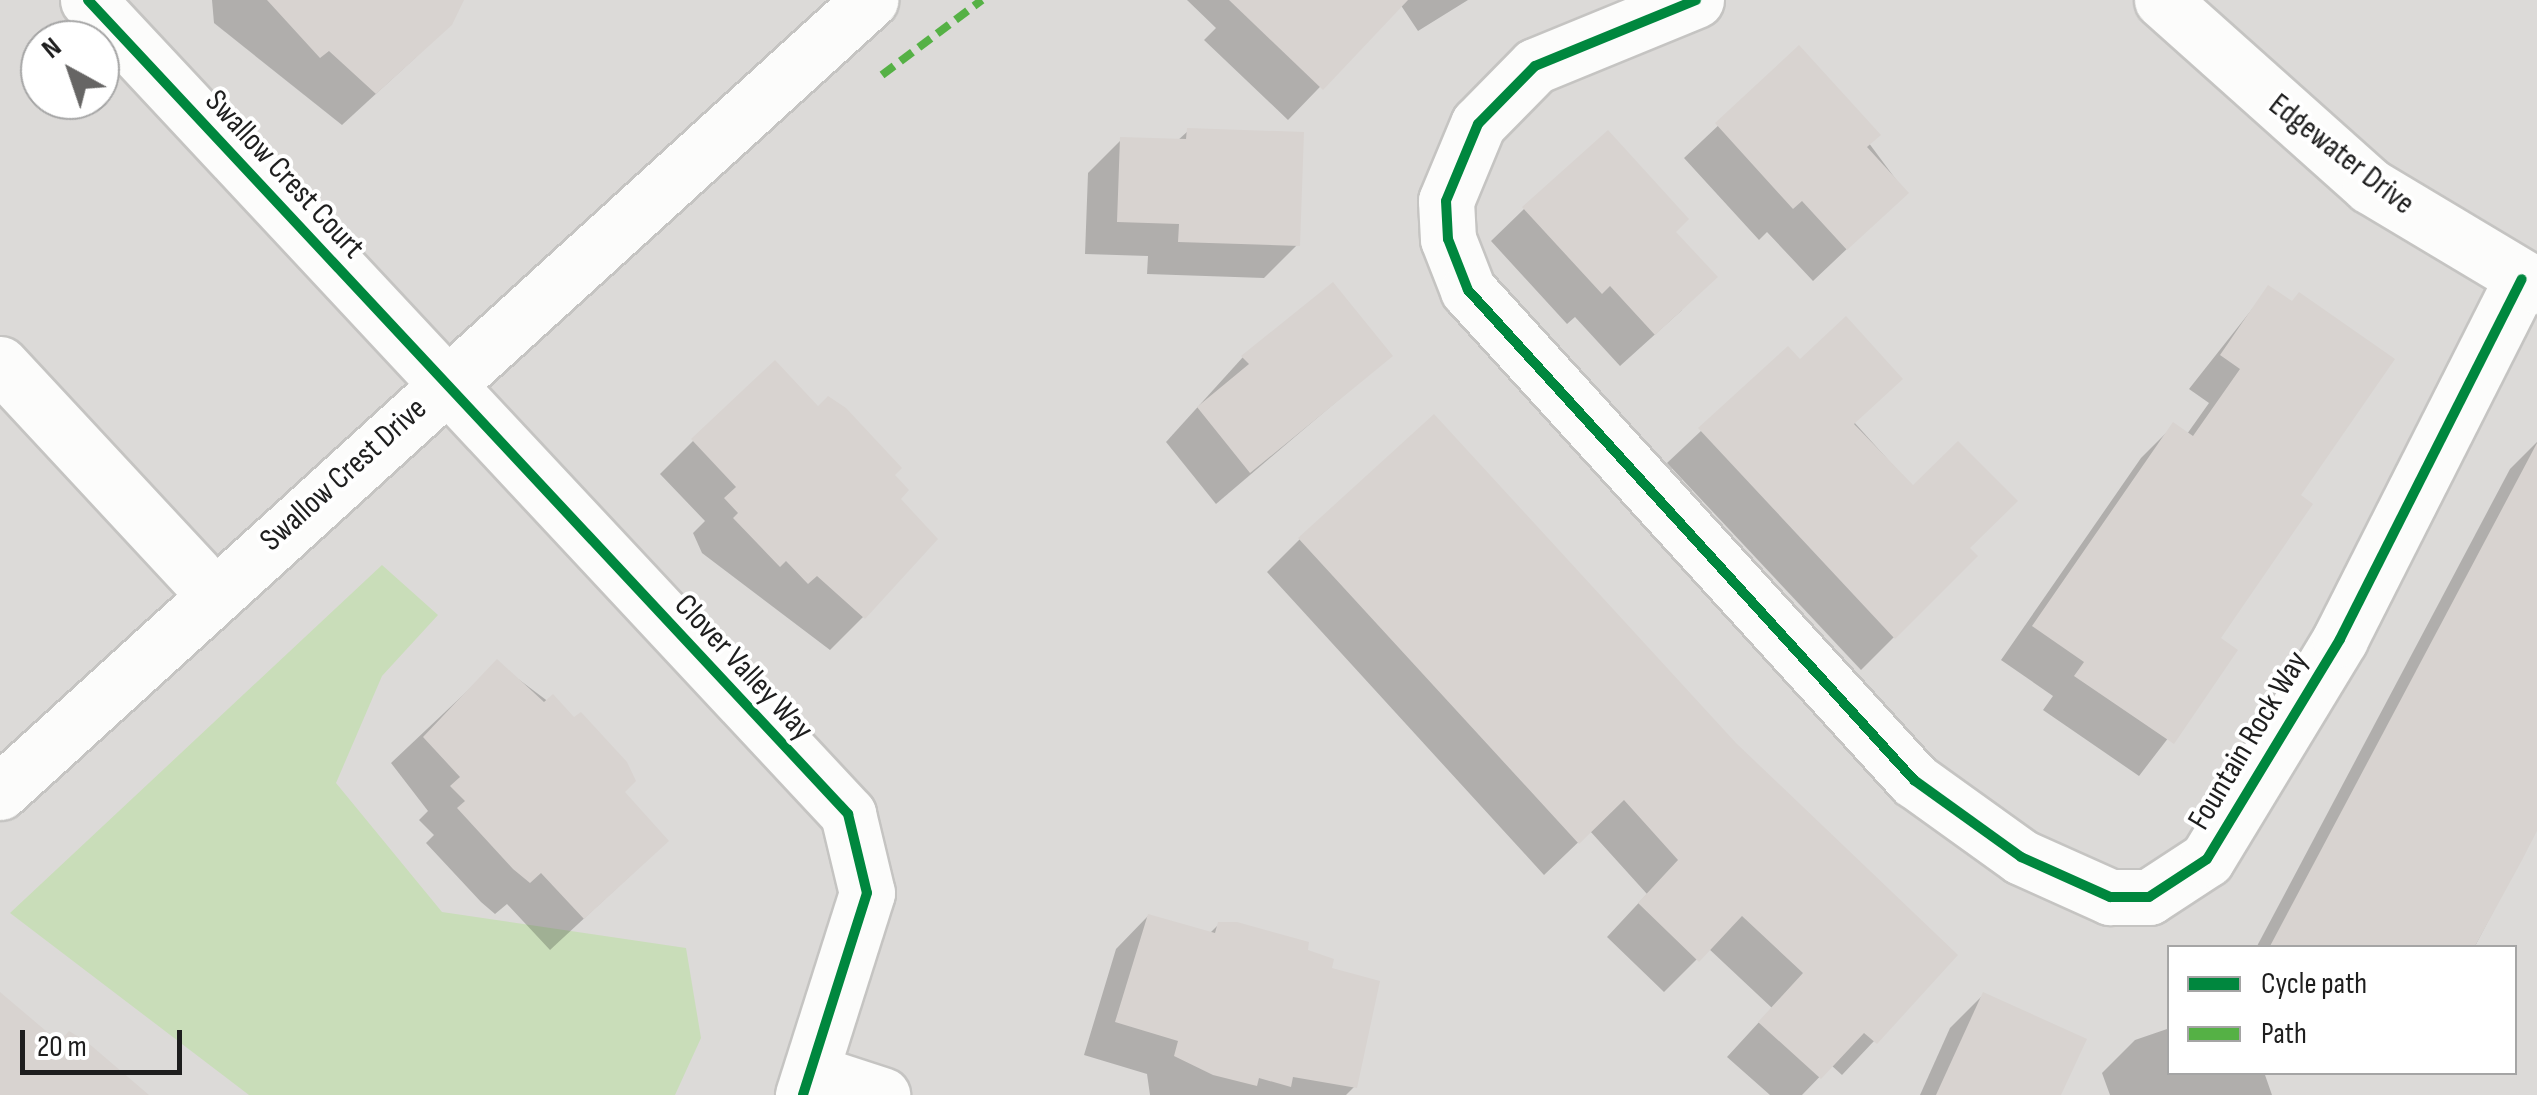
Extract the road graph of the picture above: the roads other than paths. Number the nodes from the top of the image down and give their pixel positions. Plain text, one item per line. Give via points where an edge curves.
1 (88, 0) edge
2 (870, 0) edge
3 (1696, 0) edge
4 (2162, 0) edge
5 (2529, 283) edge
6 (0, 364) edge
7 (443, 384) junction
8 (214, 594) junction
9 (0, 792) edge
10 (807, 1083) edge
11 (882, 1095) edge

1 - 7 street, Swallow Crest Court
2 - 7 street, Swallow Crest Drive
3 - 5 street, Fountain Rock Way via 1535,66 1478,124 1446,201 1448,239 1468,290 1914,780 2021,858 2110,897 2149,897 2208,859 2340,639
4 - 5 street, Edgewater Drive via 2370,186
6 - 8 street
7 - 8 street, Swallow Crest Drive
7 - 10 street, Clover Valley Way via 848,814 868,893
8 - 9 street, Swallow Crest Drive
10 - 11 street

